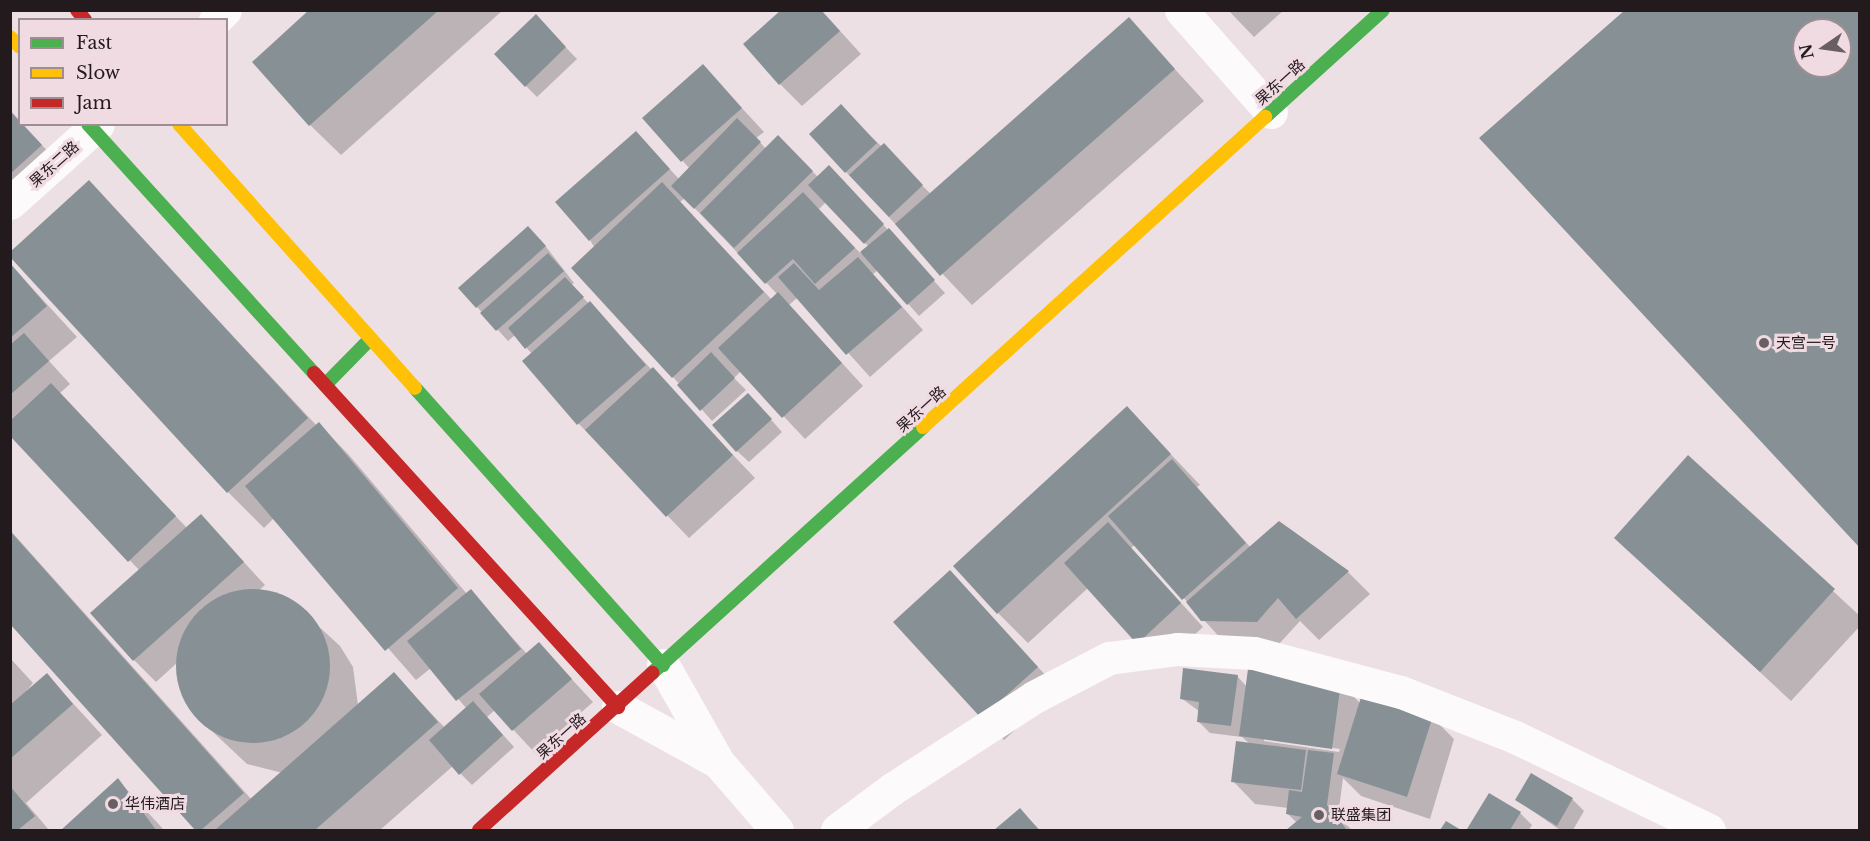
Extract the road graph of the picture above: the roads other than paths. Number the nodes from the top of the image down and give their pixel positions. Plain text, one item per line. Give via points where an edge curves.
1 (1181, 10) edge
2 (1383, 10) edge
3 (1271, 112) junction
4 (93, 126) edge
5 (181, 126) edge
6 (10, 203) edge
7 (370, 339) junction
8 (325, 385) junction
9 (663, 665) junction
10 (618, 707) junction
11 (718, 762) junction
12 (479, 831) edge
13 (777, 831) edge
14 (837, 831) edge
15 (1709, 831) edge

1 - 3 street
2 - 3 street, 果东一路
3 - 9 street, 果东一路
4 - 6 street, 果东二路
4 - 8 street
5 - 7 street
7 - 8 street
7 - 9 street
8 - 10 street
9 - 10 street, 果东一路
9 - 11 street
10 - 11 street
10 - 12 street, 果东一路
11 - 13 street
14 - 15 street via 892,789 1034,697 1109,658 1177,649 1254,653 1401,692 1515,737

